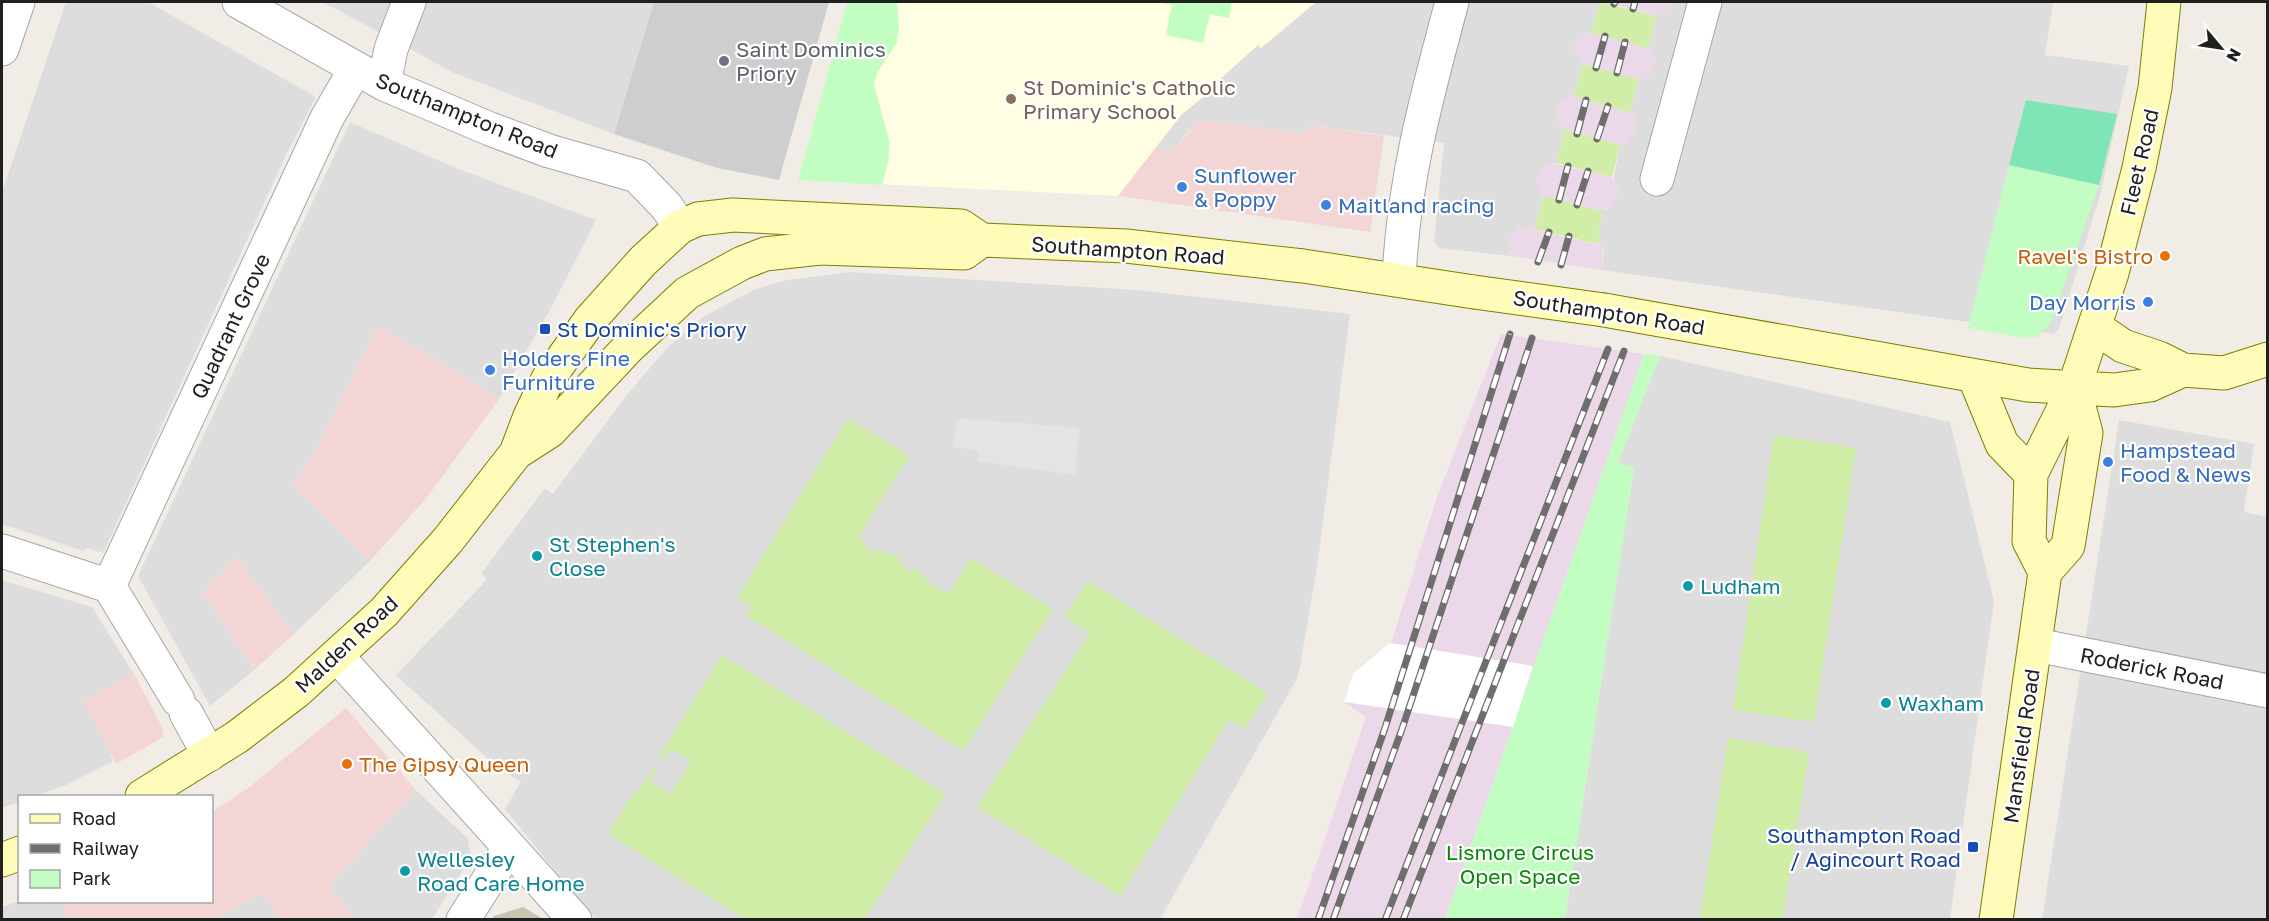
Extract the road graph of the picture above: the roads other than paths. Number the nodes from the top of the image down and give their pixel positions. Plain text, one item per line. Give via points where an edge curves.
1 (18, 2) edge
2 (239, 2) edge
3 (409, 2) edge
4 (1452, 2) edge
5 (1705, 2) edge
6 (2164, 2) edge
7 (2, 49) edge
8 (356, 68) junction
9 (384, 84) junction
10 (1657, 179) dead end
11 (680, 227) junction
12 (973, 246) junction
13 (1400, 279) junction
14 (2094, 327) junction
15 (2268, 359) edge
16 (2182, 370) junction
17 (1974, 376) junction
18 (2074, 388) junction
19 (516, 453) junction
20 (2031, 474) junction
21 (2, 551) edge
22 (2045, 572) junction
23 (109, 586) junction
24 (2036, 645) junction
25 (337, 656) junction
26 (2268, 691) edge
27 (209, 755) junction
28 (144, 795) edge
29 (512, 850) junction
30 (18, 854) edge
31 (2, 860) edge
32 (463, 920) edge
33 (575, 920) edge
34 (1996, 920) edge

1 - 7 street
2 - 8 street, Southampton Road
3 - 9 street via 391,49
4 - 13 street via 1417,133 1401,244
5 - 10 street
6 - 14 main road, Fleet Road via 2155,88 2139,168
8 - 9 street, Southampton Road
8 - 23 street, Quadrant Grove via 327,118
9 - 11 street, Southampton Road via 549,151 637,176
11 - 12 main road, Southampton Road via 698,219 733,215 961,226
11 - 19 main road, Malden Road via 643,261 566,350 530,416
12 - 13 main road, Southampton Road via 1126,246
12 - 19 main road, Malden Road via 912,251 836,248 765,254 714,277 660,316 550,431
13 - 17 main road, Southampton Road, bridge via 1604,309
14 - 16 main road via 2122,346
14 - 18 main road, Fleet Road
15 - 16 main road via 2224,373
16 - 18 main road, Southampton Road via 2150,385 2114,390
17 - 18 main road, Southampton Road
17 - 20 main road via 2002,444
18 - 20 main road
18 - 22 main road via 2085,443 2067,546
19 - 25 main road, Malden Road via 384,612
20 - 22 main road via 2029,541
21 - 23 street
22 - 24 main road, Mansfield Road
23 - 27 street
24 - 26 street, Roderick Road
24 - 34 main road, Mansfield Road
25 - 27 main road, Malden Road via 296,692
25 - 29 street
27 - 28 main road, Malden Road
29 - 32 street via 499,863
29 - 33 street
30 - 31 main road

